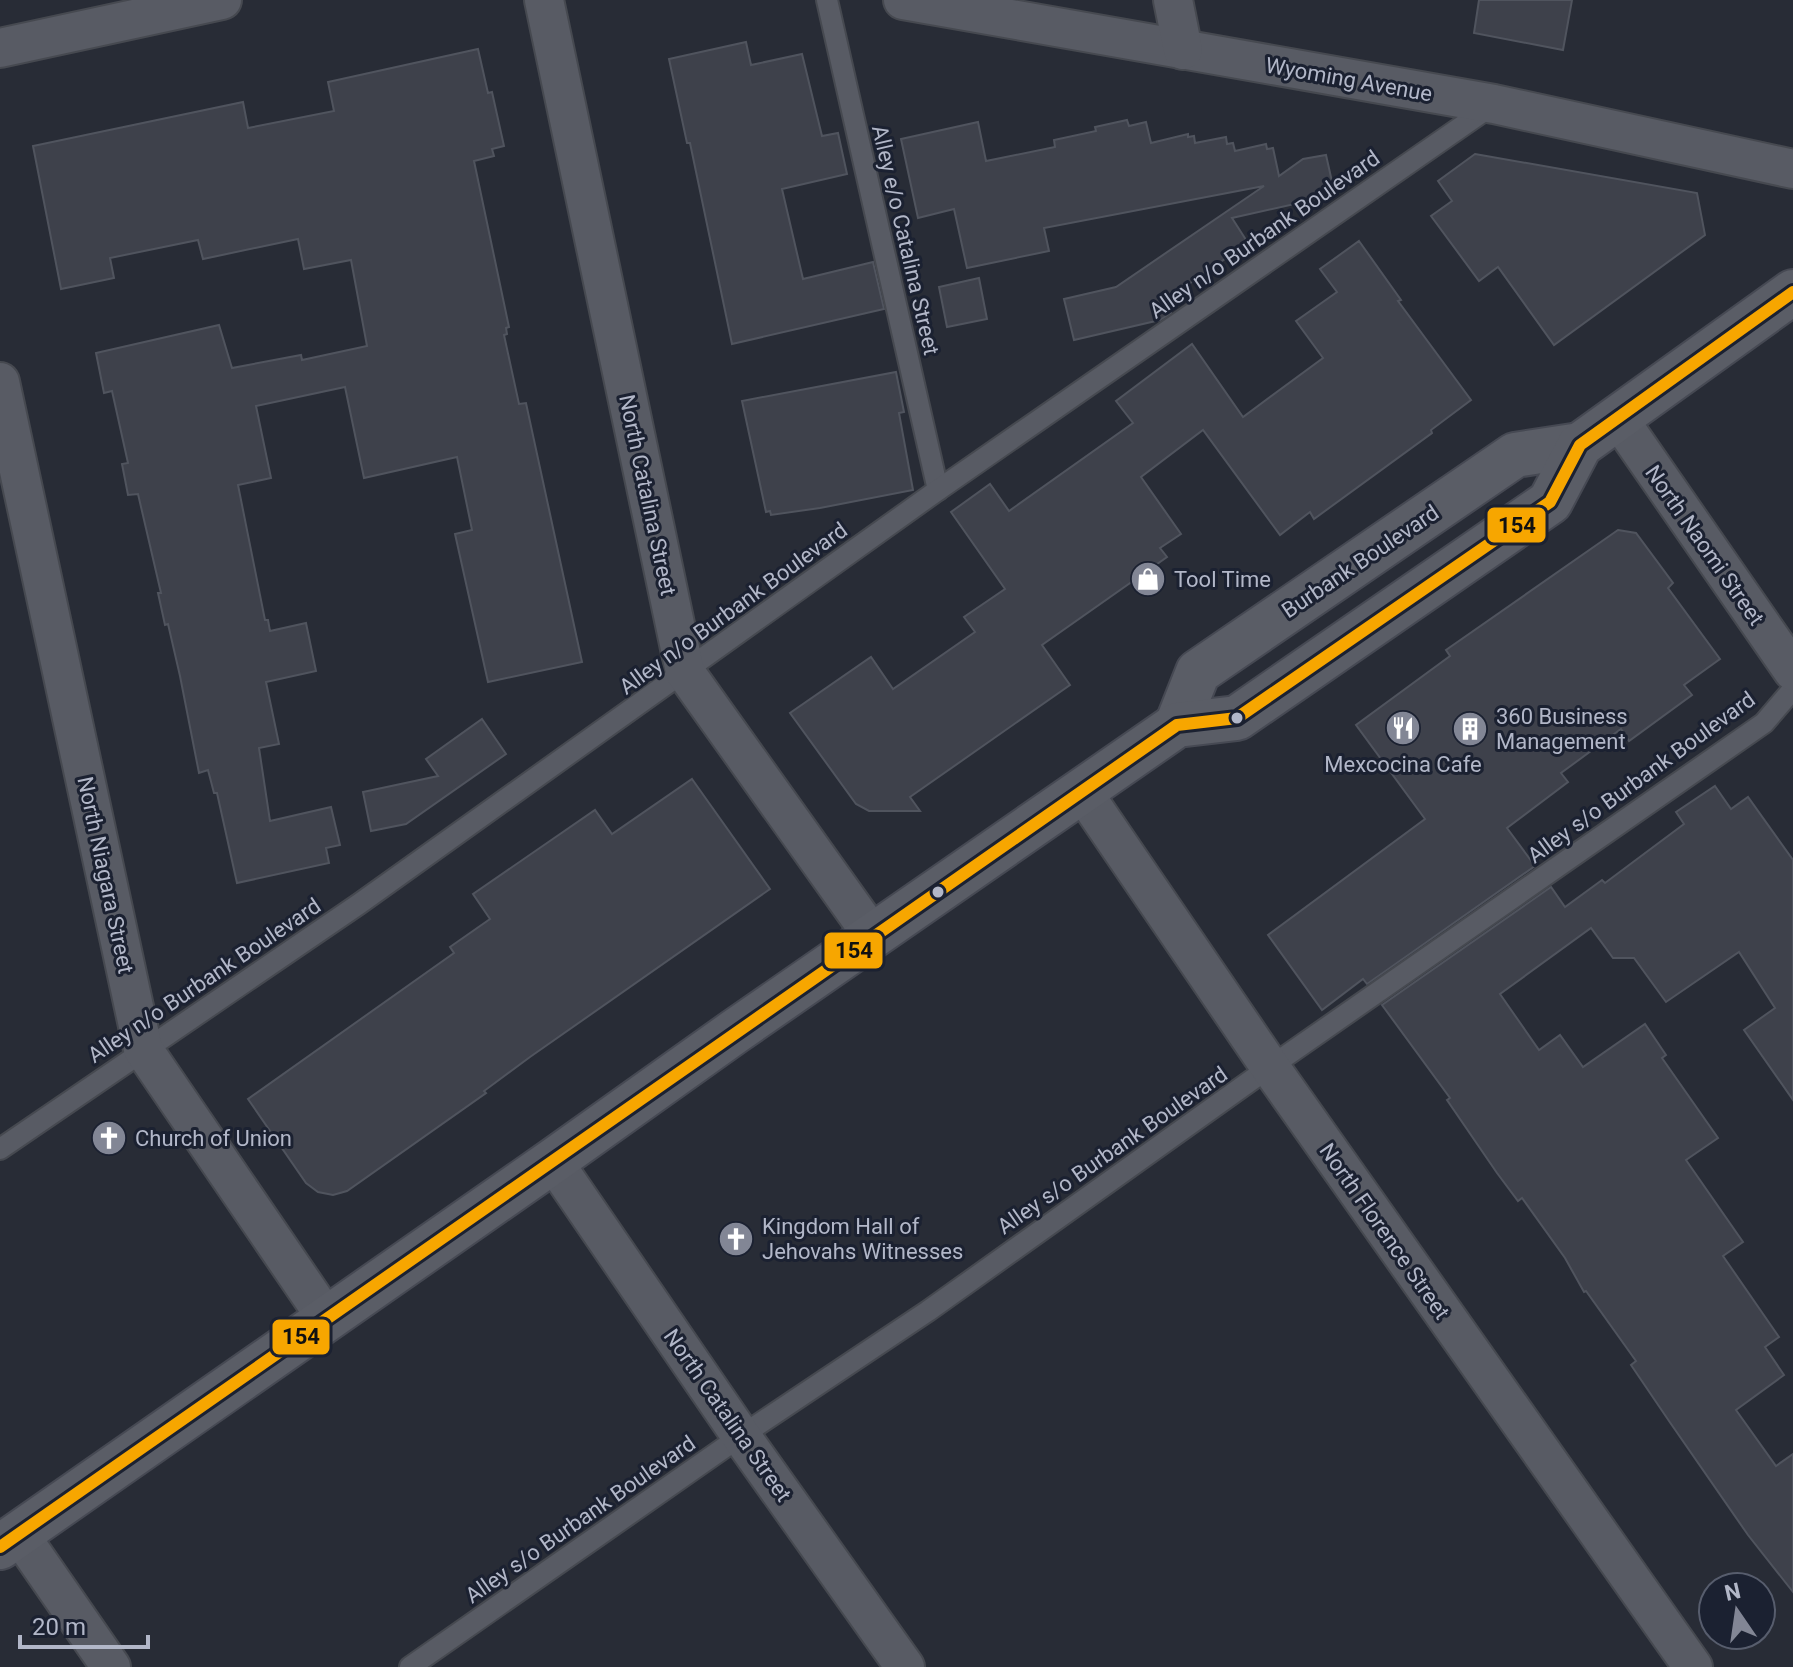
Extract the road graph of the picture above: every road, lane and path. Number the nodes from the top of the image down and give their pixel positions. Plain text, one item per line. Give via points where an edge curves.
1 (222, 0) edge
2 (544, 0) edge
3 (827, 0) edge
4 (903, 0) edge
5 (1173, 0) edge
6 (0, 48) edge
7 (1183, 50) junction
8 (1494, 104) junction
9 (1793, 169) edge
10 (1793, 292) edge
11 (0, 382) edge
12 (1618, 418) junction
13 (1580, 445) junction
14 (938, 490) junction
15 (1793, 671) edge
16 (685, 672) junction
17 (1793, 689) edge
18 (1177, 725) junction
19 (1082, 791) junction
20 (873, 936) junction
21 (143, 1049) junction
22 (1270, 1067) junction
23 (0, 1149) edge
24 (553, 1161) junction
25 (327, 1319) junction
26 (741, 1436) junction
27 (9, 1541) edge
28 (111, 1667) edge
29 (410, 1667) edge
30 (905, 1667) edge
31 (1693, 1667) edge

1 - 6 street
2 - 16 street, North Catalina Street
3 - 14 lane, Alley e/o Catalina Street
4 - 7 street, Wyoming Avenue
5 - 7 street
7 - 8 street, Wyoming Avenue
8 - 9 street, Wyoming Avenue
8 - 14 lane, Alley n/o Burbank Boulevard
10 - 12 main road, Burbank Boulevard
11 - 21 street, North Niagara Street
12 - 13 main road, Burbank Boulevard
12 - 15 street, North Naomi Street
13 - 18 main road, Burbank Boulevard via 1550,502 1237,718
13 - 18 main road, Burbank Boulevard via 1515,455 1198,672
14 - 16 lane, Alley n/o Burbank Boulevard
16 - 20 street, North Catalina Street
16 - 21 lane, Alley n/o Burbank Boulevard via 359,904
17 - 22 lane, Alley s/o Burbank Boulevard via 1764,723
18 - 19 main road, Burbank Boulevard
19 - 20 main road, Burbank Boulevard
19 - 22 street, North Florence Street
20 - 24 main road, Burbank Boulevard
21 - 23 lane, Alley n/o Burbank Boulevard
21 - 25 street, North Niagara Street
22 - 26 lane, Alley s/o Burbank Boulevard via 928,1311
22 - 31 street, North Florence Street
24 - 25 main road, Burbank Boulevard
24 - 26 street, North Catalina Street
25 - 27 main road, Burbank Boulevard
26 - 29 lane, Alley s/o Burbank Boulevard
26 - 30 street, North Catalina Street
27 - 28 street

